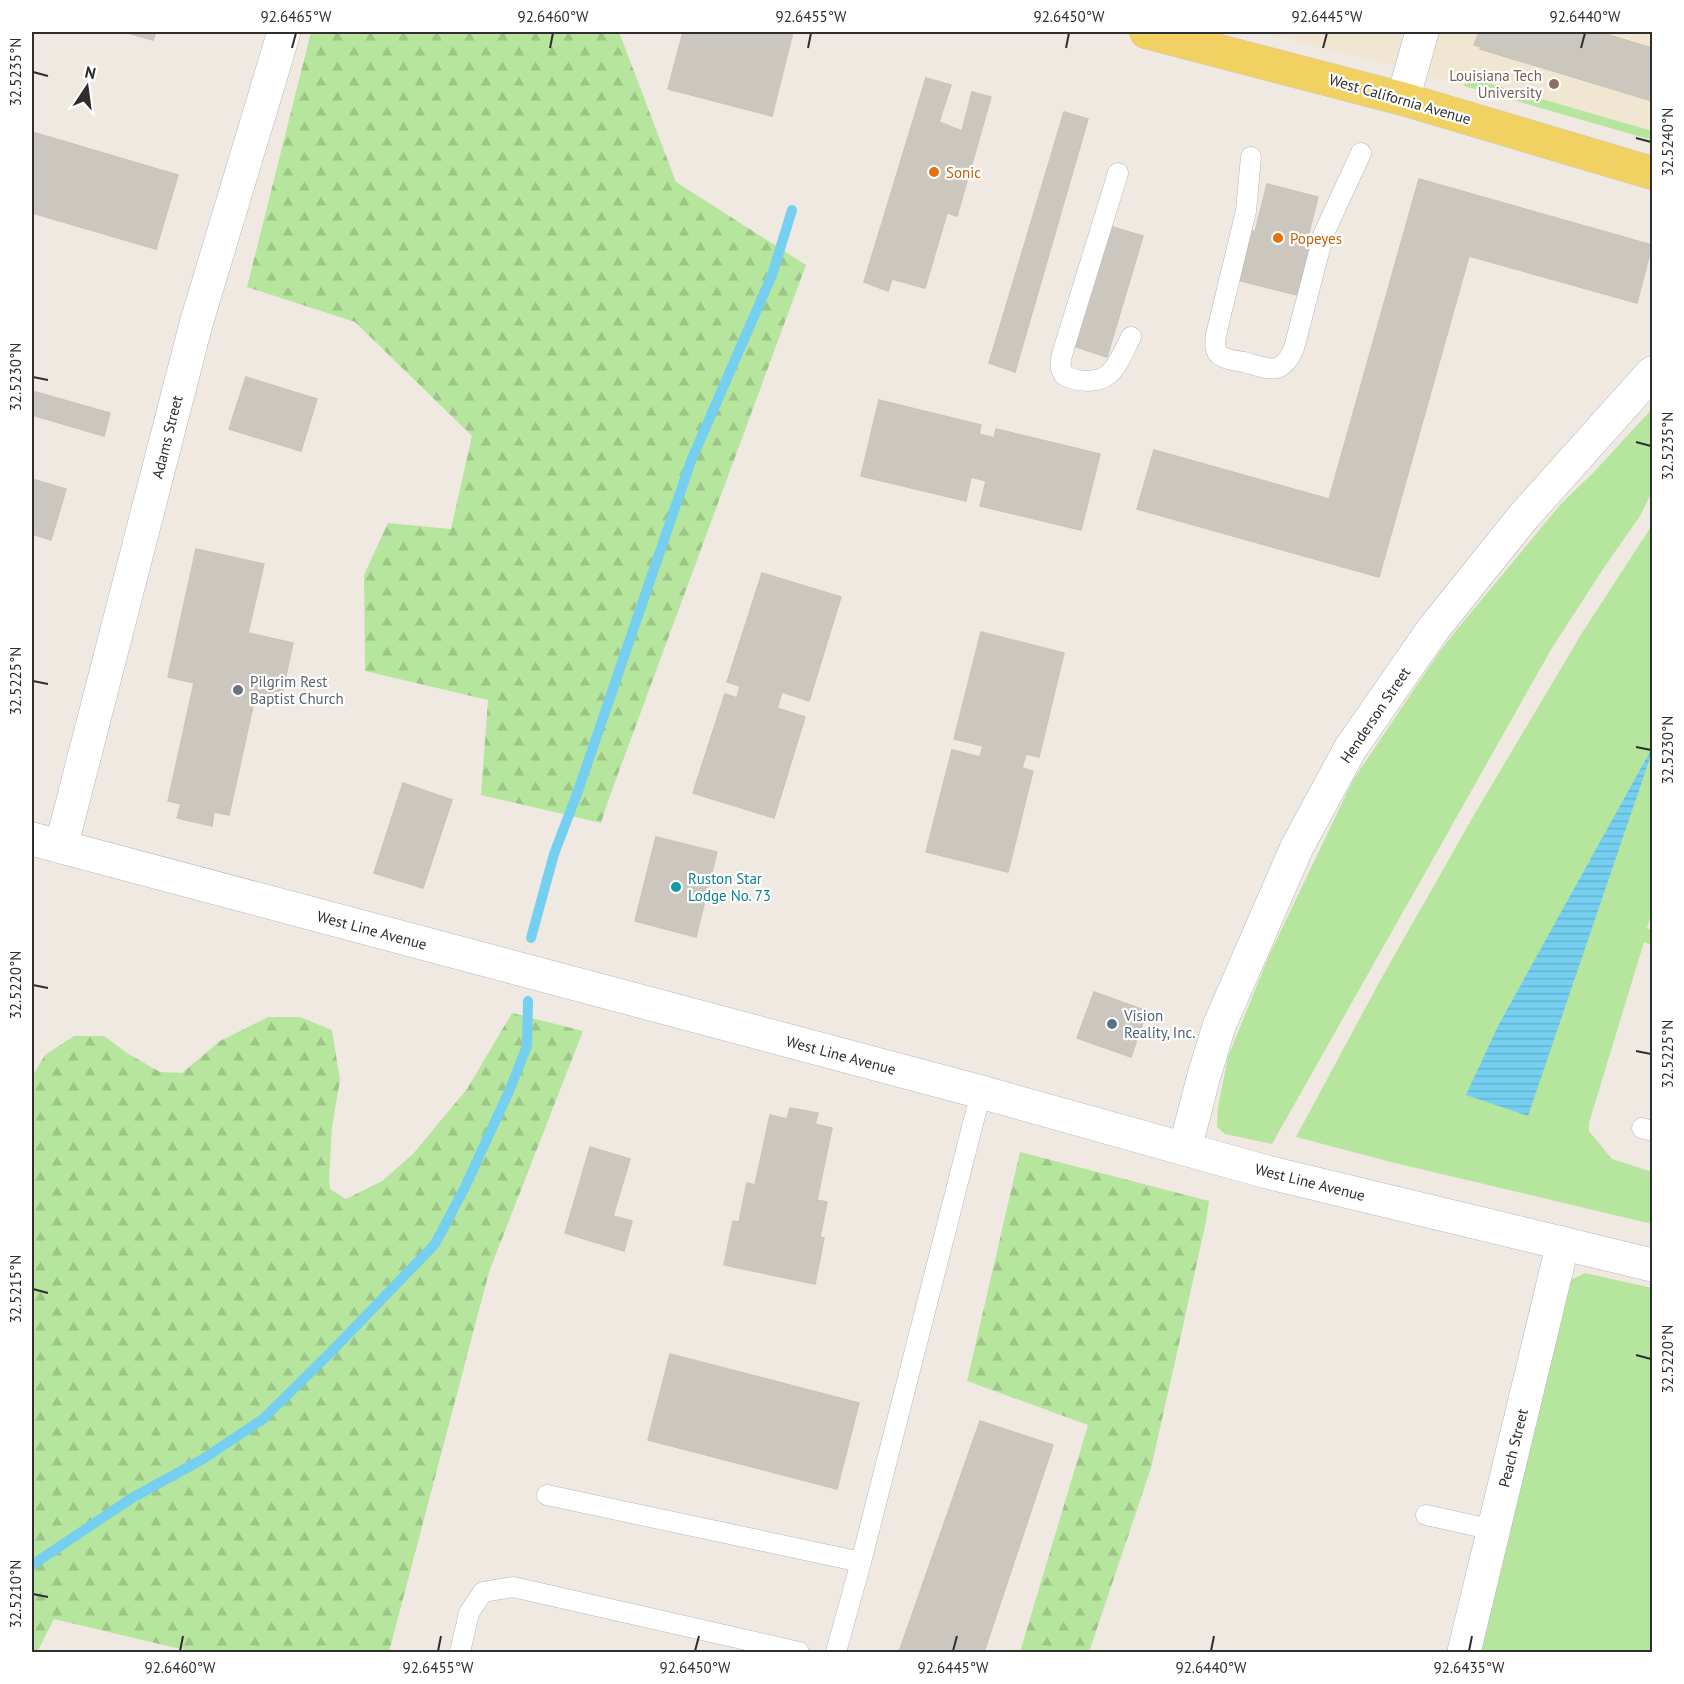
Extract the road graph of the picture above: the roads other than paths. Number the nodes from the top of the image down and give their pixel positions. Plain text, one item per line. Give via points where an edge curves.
1 (284, 32) edge
2 (1146, 32) edge
3 (1422, 32) edge
4 (1403, 99) junction
5 (1361, 153) dead end
6 (1251, 157) dead end
7 (1118, 173) dead end
8 (1653, 173) edge
9 (1131, 337) dead end
10 (1653, 373) edge
11 (46, 843) edge
12 (981, 1092) junction
13 (1185, 1149) junction
14 (1563, 1244) junction
15 (1653, 1265) edge
16 (548, 1495) dead end
17 (1426, 1515) dead end
18 (1494, 1530) junction
19 (861, 1562) junction
20 (460, 1653) edge
21 (799, 1653) edge
22 (836, 1653) edge
23 (1464, 1653) edge

1 - 11 street, Adams Street
2 - 4 main road, West California Avenue
3 - 4 street
4 - 8 main road, West California Avenue
5 - 6 lane via 1324,233 1289,359 1278,368 1269,369 1221,356 1215,350 1246,211
7 - 9 lane via 1060,368 1064,375 1078,381 1108,375
10 - 13 street, Henderson Street via 1524,516 1434,628 1350,749 1298,847 1219,1026
11 - 12 street, West Line Avenue
12 - 13 street, West Line Avenue
12 - 19 lane
13 - 14 street, West Line Avenue
14 - 15 street, West Line Avenue
14 - 18 street, Peach Street
16 - 19 lane
17 - 18 lane
18 - 23 street, Peach Street
19 - 22 lane
20 - 21 lane via 469,1613 483,1592 513,1587

